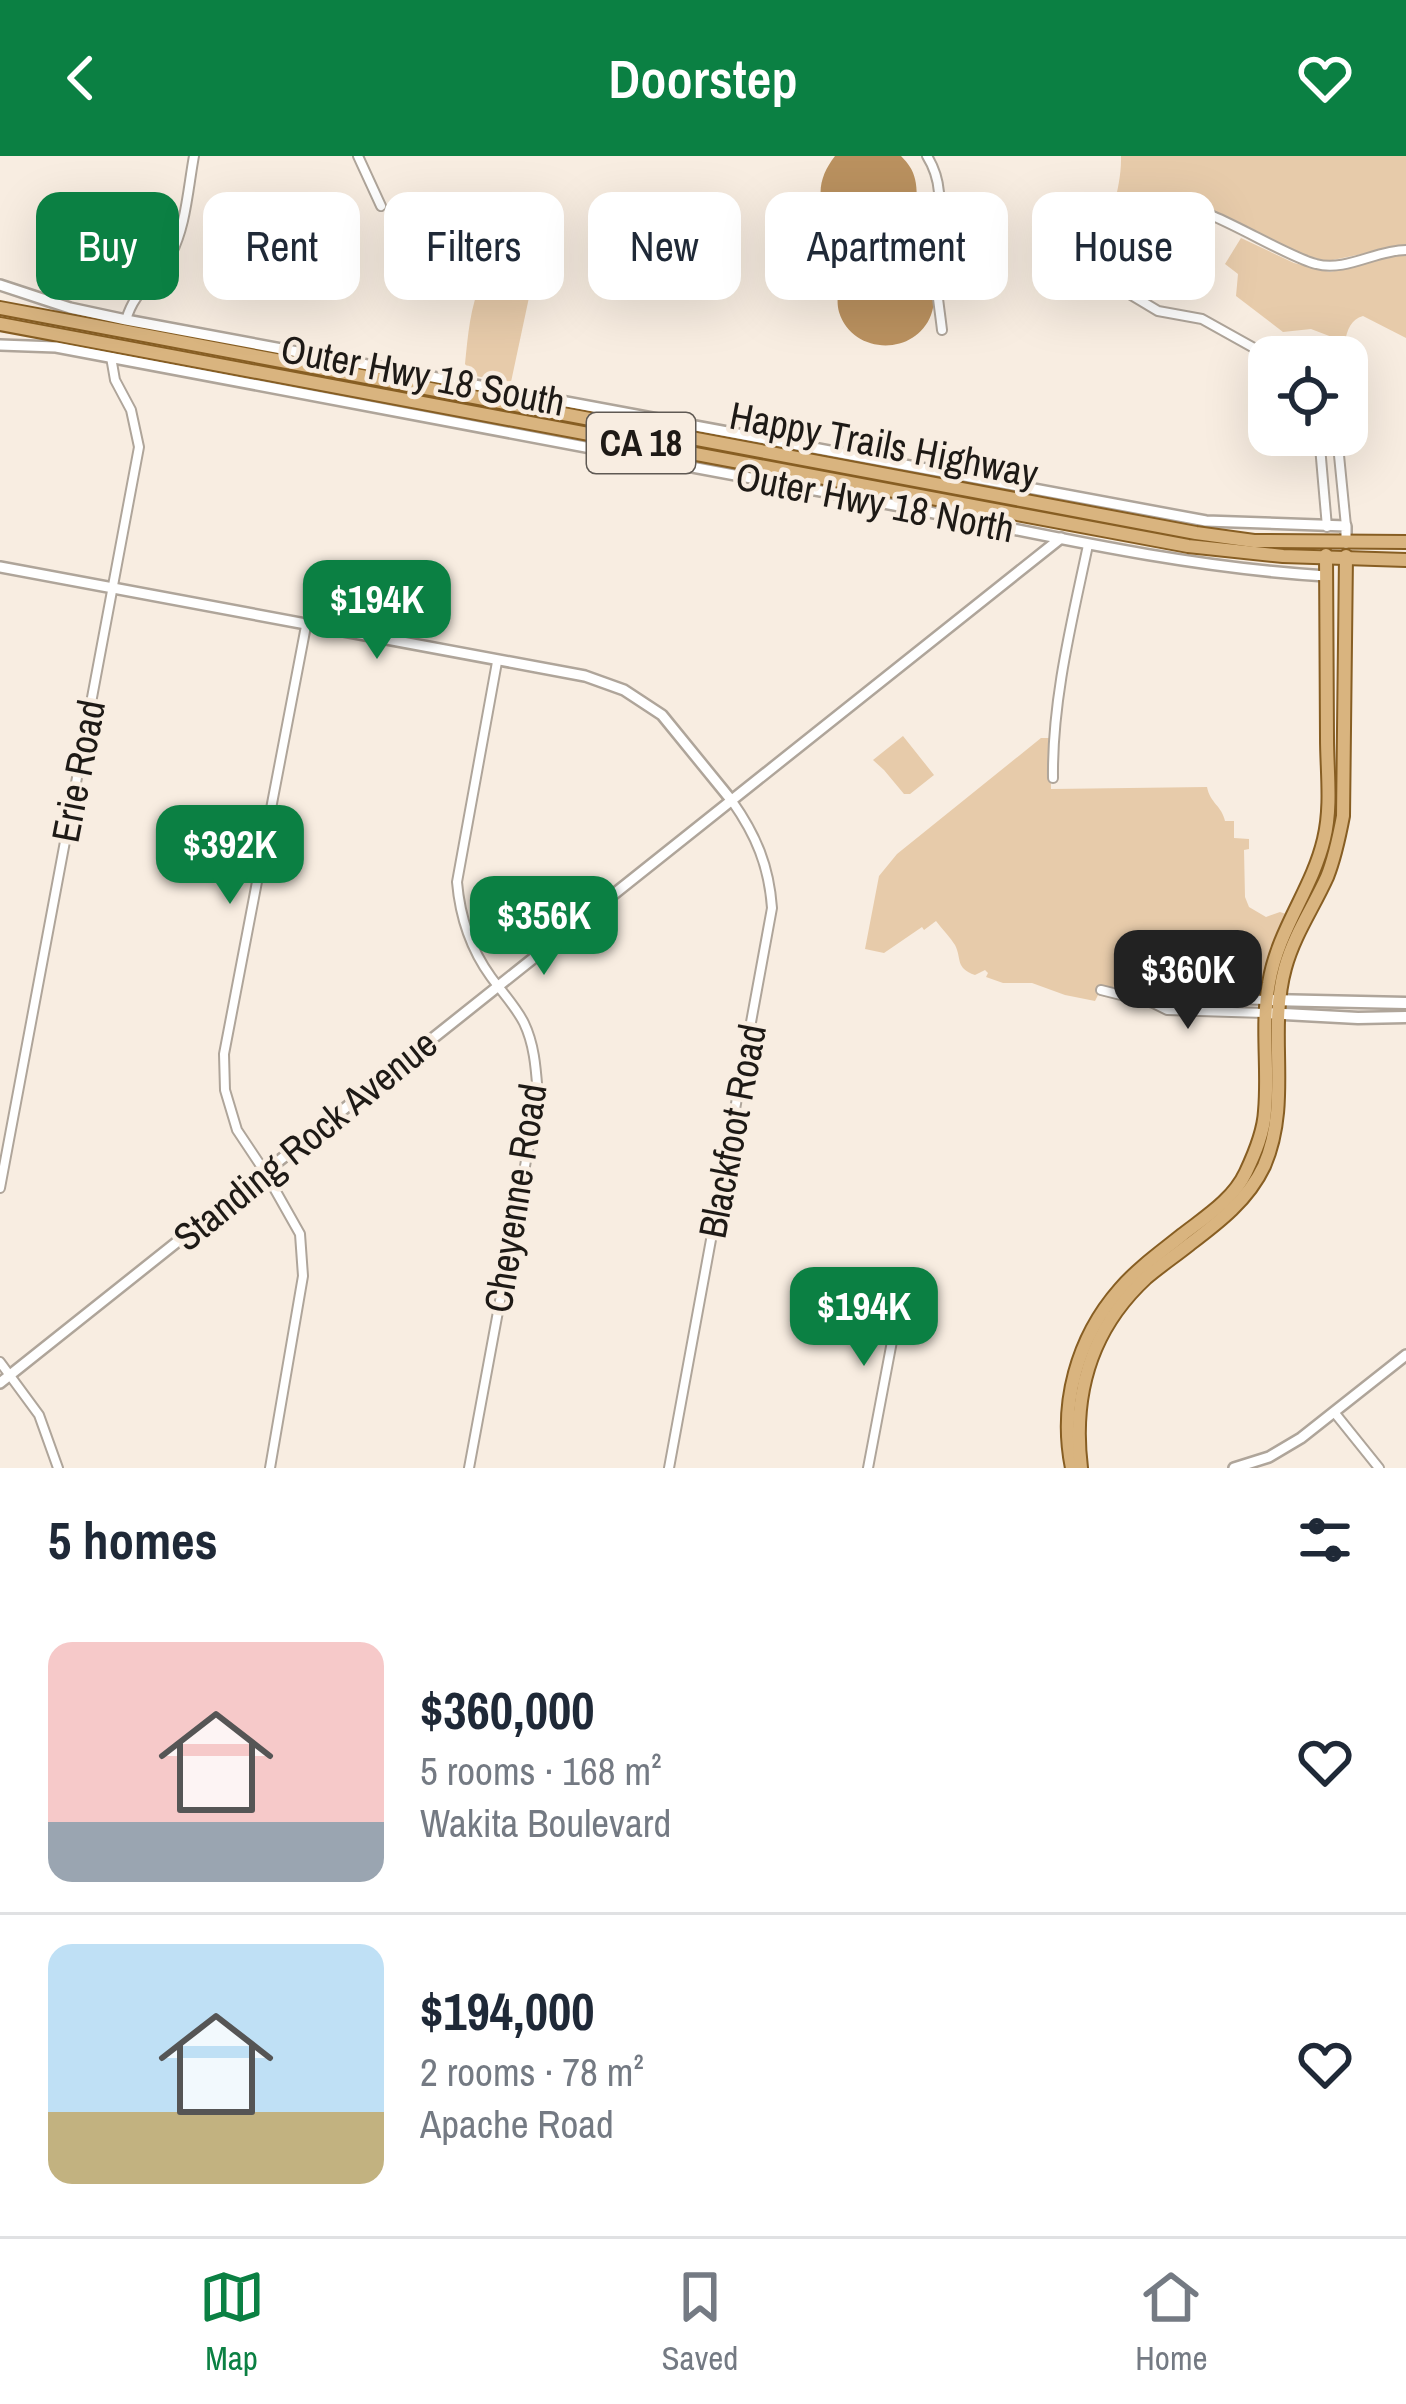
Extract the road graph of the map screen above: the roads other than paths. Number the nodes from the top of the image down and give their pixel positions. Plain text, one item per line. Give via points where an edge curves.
1 (194, 156) edge
2 (358, 156) edge
3 (927, 156) edge
4 (381, 206) dead end
5 (1406, 250) edge
6 (0, 285) edge
7 (0, 308) edge
8 (126, 320) junction
9 (0, 324) edge
10 (942, 330) dead end
11 (0, 345) edge
12 (1248, 345) edge
13 (111, 357) junction
14 (1321, 456) edge
15 (1340, 456) edge
16 (1342, 470) junction
17 (1323, 472) junction
18 (1346, 526) junction
19 (1327, 535) junction
20 (1061, 538) junction
21 (1406, 542) edge
22 (1346, 543) junction
23 (1088, 545) junction
24 (1326, 559) junction
25 (1346, 560) junction
26 (1406, 560) edge
27 (0, 567) edge
28 (1327, 576) junction
29 (112, 589) junction
30 (306, 626) junction
31 (497, 662) junction
32 (1053, 778) dead end
33 (732, 801) junction
34 (498, 986) junction
35 (1101, 990) dead end
36 (1406, 1004) edge
37 (1273, 1007) junction
38 (1406, 1017) edge
39 (265, 1172) junction
40 (0, 1188) edge
41 (904, 1277) dead end
42 (1406, 1355) edge
43 (0, 1362) edge
44 (11, 1374) junction
45 (0, 1383) edge
46 (1334, 1412) junction
47 (58, 1468) edge
48 (270, 1468) edge
49 (469, 1468) edge
50 (669, 1468) edge
51 (868, 1468) edge
52 (1072, 1468) edge
53 (1082, 1468) edge
54 (1234, 1468) edge
55 (1379, 1468) edge

1 - 8 street via 170,257 133,299
2 - 4 street
3 - 10 street via 941,190 935,250
5 - 12 street via 1320,266 1183,207 1103,259 1128,293 1158,311 1202,320
6 - 8 street, Outer Hwy 18 South
7 - 19 main road, Happy Trails Highway / CA 18 via 1196,533 1254,541
8 - 19 street, Outer Hwy 18 South via 1206,521
9 - 24 main road, Happy Trails Highway / CA 18 via 1188,546
11 - 13 street, Outer Hwy 18 North
13 - 20 street, Outer Hwy 18 North
13 - 29 street, Erie Road via 139,447
14 - 17 street
15 - 16 street
16 - 17 street
16 - 18 street
17 - 19 street
18 - 19 street, Outer Hwy 18 South
18 - 22 street
19 - 22 main road, Happy Trails Highway / CA 18
19 - 24 main road
20 - 23 street, Outer Hwy 18 North
20 - 33 street, Standing Rock Avenue
21 - 22 main road, Happy Trails Highway / CA 18
22 - 25 main road
23 - 28 street, Outer Hwy 18 North
23 - 32 street via 1062,673
24 - 25 main road, Happy Trails Highway / CA 18
24 - 28 main road
25 - 26 main road, Happy Trails Highway / CA 18
25 - 37 main road via 1343,816 1335,856 1296,935
27 - 29 street
28 - 37 main road via 1328,819 1280,941
29 - 30 street
29 - 40 street, Erie Road
30 - 31 street
30 - 39 street via 224,1054 230,1112
31 - 33 street via 625,690 662,715
31 - 34 street, Cheyenne Road via 457,882 471,942
33 - 34 street, Standing Rock Avenue
33 - 50 street, Blackfoot Road via 768,870 772,908
34 - 39 street, Standing Rock Avenue
34 - 49 street, Cheyenne Road via 524,1022 538,1096
35 - 37 street via 1153,1003 1197,998
36 - 37 main road
37 - 38 main road
37 - 52 main road via 1265,1113 1243,1179 1140,1269 1101,1315 1069,1396
37 - 53 main road via 1280,1103 1266,1161 1238,1204 1148,1277 1109,1322 1081,1397
39 - 44 street, Standing Rock Avenue
39 - 48 street via 300,1234 303,1276
41 - 51 street
42 - 46 street
43 - 44 street
44 - 45 street, Standing Rock Avenue
44 - 47 street via 39,1415
46 - 54 street via 1269,1457
46 - 55 street

